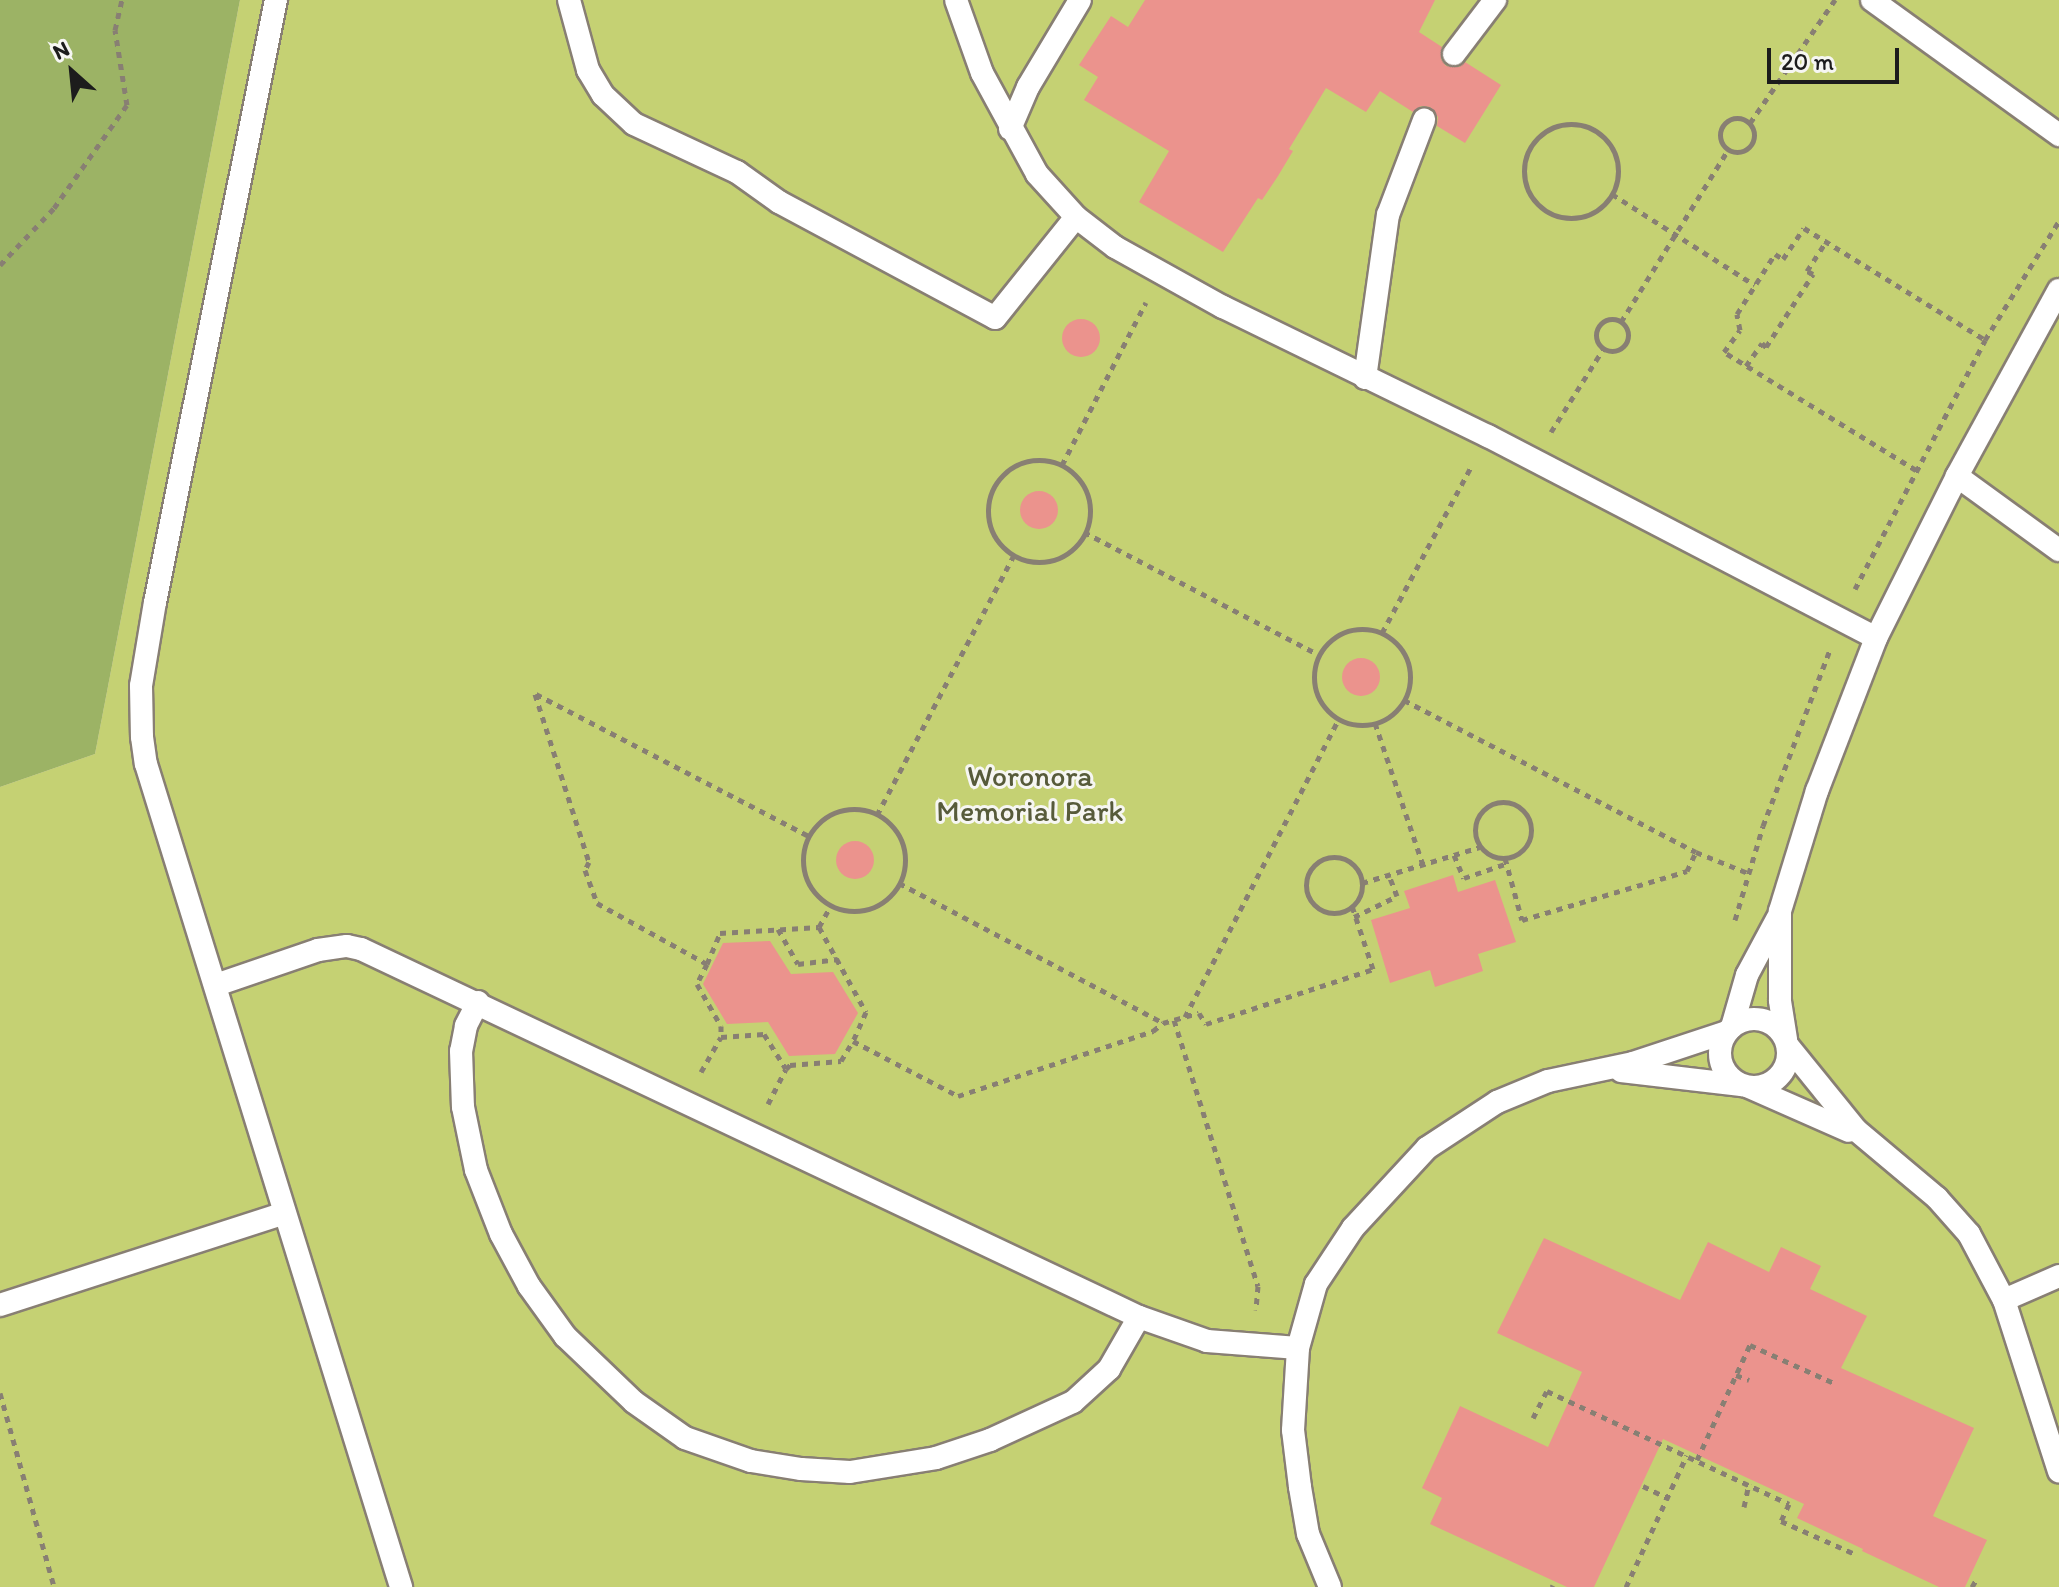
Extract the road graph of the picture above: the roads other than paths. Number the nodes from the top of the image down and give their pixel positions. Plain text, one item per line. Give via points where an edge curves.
1 (276, 0) edge
2 (569, 0) edge
3 (956, 0) edge
4 (1080, 0) edge
5 (1495, 0) edge
6 (1872, 0) edge
7 (1454, 54) dead end
8 (1424, 120) dead end
9 (1010, 129) junction
10 (2059, 135) edge
11 (1076, 217) junction
12 (2059, 290) edge
13 (1365, 378) junction
14 (1957, 476) junction
15 (2059, 550) edge
16 (1876, 638) junction
17 (1780, 911) junction
18 (216, 985) junction
19 (478, 1002) junction
20 (1730, 1030) junction
21 (1787, 1043) junction
22 (1596, 1069) junction
23 (1745, 1086) junction
24 (1868, 1142) junction
25 (285, 1213) junction
26 (2059, 1276) edge
27 (2004, 1300) junction
28 (0, 1305) edge
29 (1139, 1317) junction
30 (1298, 1348) junction
31 (2059, 1471) edge
32 (401, 1587) edge
33 (1330, 1587) edge

1 - 18 lane via 141,686 146,764
2 - 11 lane via 588,70 603,95 634,124 737,172 779,202 995,318
3 - 9 lane via 982,73
4 - 9 lane via 1028,87
5 - 7 lane
6 - 10 lane
8 - 13 lane via 1388,215
9 - 11 lane via 1037,174
11 - 13 lane via 1138,262
12 - 14 lane
13 - 16 lane via 1488,436
14 - 15 lane
14 - 16 lane
16 - 17 lane via 1817,791
17 - 20 lane via 1747,975
17 - 21 lane via 1780,1000
18 - 19 lane via 318,950 347,946 379,955
18 - 25 lane
19 - 29 lane
19 - 29 lane via 461,1051 463,1107 476,1170 501,1234 565,1336 643,1410 685,1438 751,1461 801,1469 850,1472 936,1458 1073,1402 1109,1369
20 - 21 lane via 1751,1018 1765,1020
20 - 22 lane via 1680,1050
20 - 23 lane via 1720,1059 1725,1072
21 - 23 lane via 1788,1061 1781,1074 1763,1086
21 - 24 lane
22 - 23 lane
22 - 30 lane via 1497,1102 1411,1162 1353,1228 1316,1284
23 - 24 lane
24 - 27 lane via 1954,1215
25 - 28 lane
25 - 32 lane
26 - 27 lane
27 - 31 lane
29 - 30 lane via 1207,1341
30 - 33 lane via 1293,1430 1300,1487 1308,1534

